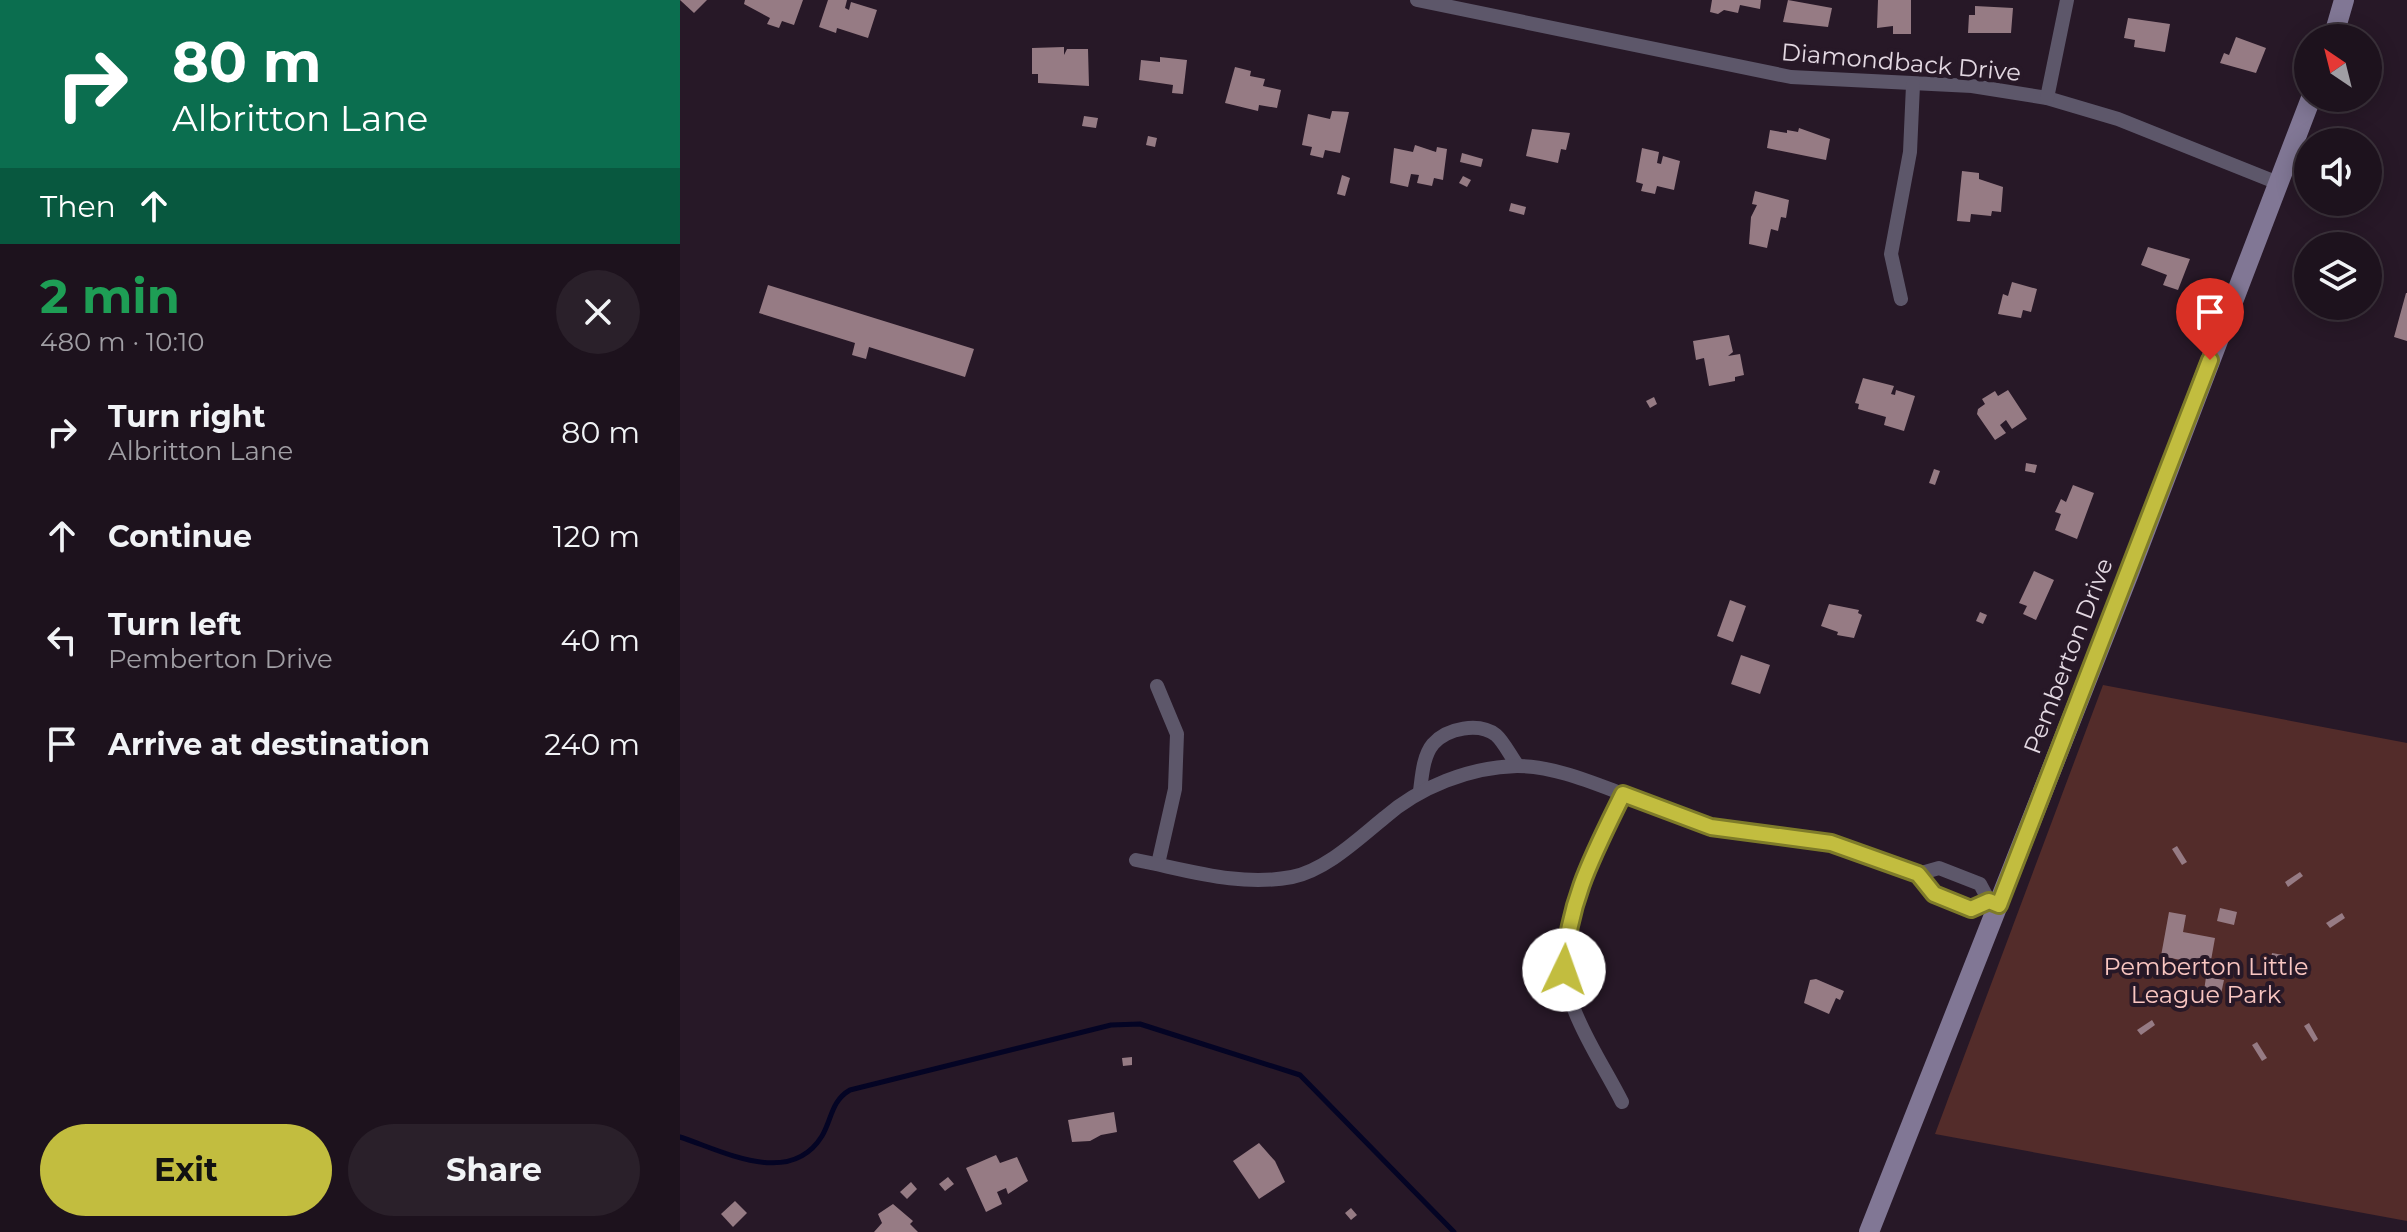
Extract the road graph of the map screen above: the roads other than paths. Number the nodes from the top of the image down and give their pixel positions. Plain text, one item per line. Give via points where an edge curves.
1 (1417, 0) edge
2 (2067, 0) edge
3 (2344, 0) edge
4 (2337, 24) edge
5 (1913, 85) junction
6 (2047, 98) junction
7 (2306, 112) edge
8 (2278, 183) junction
9 (1901, 299) dead end
10 (1157, 686) dead end
11 (1518, 766) junction
12 (1420, 791) junction
13 (1623, 794) junction
14 (1136, 860) dead end
15 (1158, 864) junction
16 (1918, 874) junction
17 (1994, 903) junction
18 (1622, 1102) dead end
19 (1869, 1232) edge

1 - 5 street, Diamondback Drive via 1791,77
2 - 6 street
3 - 4 street
5 - 6 street, Diamondback Drive via 1972,86
5 - 9 street via 1910,152 1891,254
6 - 8 street, Diamondback Drive via 2118,119
7 - 8 street, Pemberton Drive
8 - 17 street, Pemberton Drive
10 - 15 street via 1177,734 1175,789
11 - 12 street via 1442,781
11 - 12 street via 1496,735 1476,728 1455,729 1433,744
11 - 13 street via 1577,776
12 - 15 street via 1347,849 1295,876 1242,882
13 - 16 street via 1711,827 1831,843
13 - 18 street via 1590,863 1567,929 1564,970 1575,1010
14 - 15 street
16 - 17 street via 1934,894 1971,909
16 - 17 street via 1939,868 1980,884
17 - 19 street, Pemberton Drive

